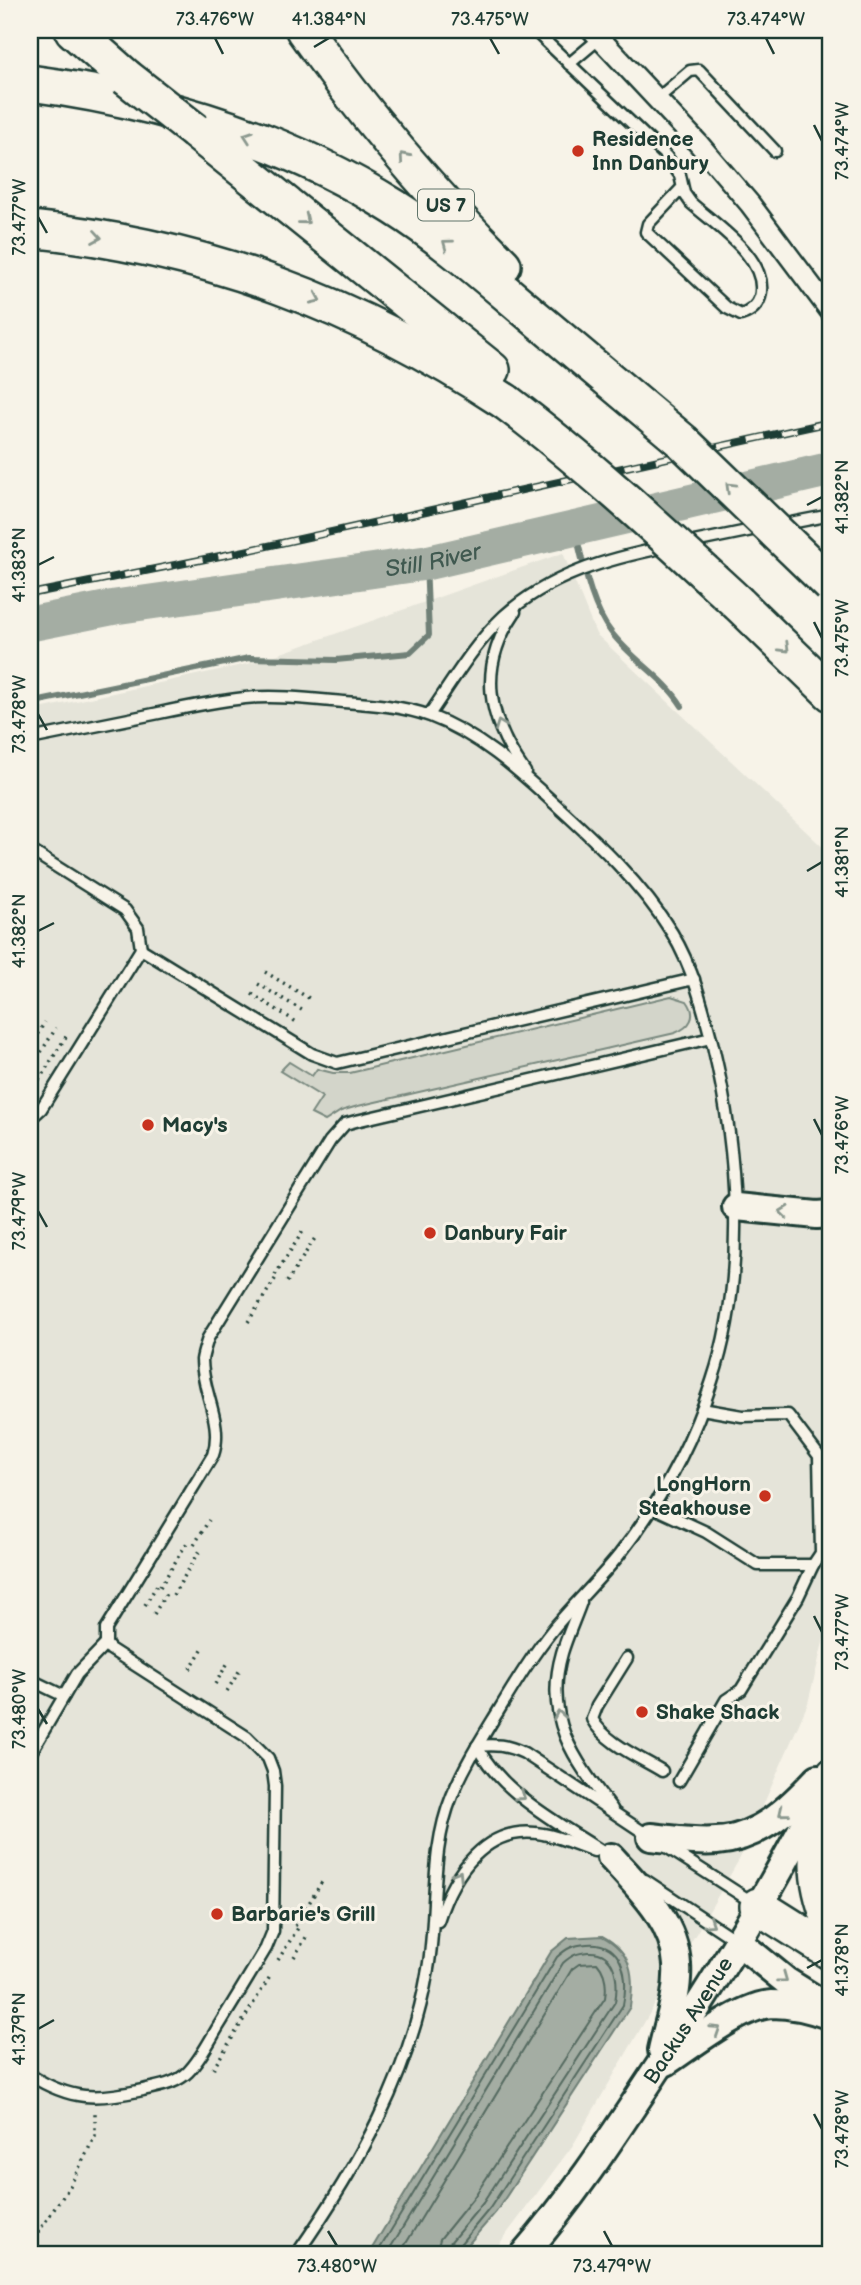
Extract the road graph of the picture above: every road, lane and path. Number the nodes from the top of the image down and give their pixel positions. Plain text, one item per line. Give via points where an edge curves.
1 (73, 30) edge
2 (304, 30) edge
3 (534, 30) edge
4 (596, 34) edge
5 (569, 64) junction
6 (30, 83) edge
7 (657, 99) junction
8 (775, 151) dead end
9 (682, 188) junction
10 (30, 229) edge
11 (825, 289) edge
12 (831, 312) edge
13 (599, 366) junction
14 (514, 398) junction
15 (831, 515) edge
16 (831, 585) edge
17 (524, 600) junction
18 (831, 693) edge
19 (429, 715) junction
20 (30, 739) edge
21 (533, 784) junction
22 (30, 850) edge
23 (141, 949) junction
24 (265, 972) dead end
25 (694, 979) junction
26 (258, 984) dead end
27 (252, 994) dead end
28 (312, 1000) dead end
29 (304, 1012) dead end
30 (45, 1022) dead end
31 (298, 1023) dead end
32 (56, 1028) dead end
33 (67, 1035) dead end
34 (711, 1038) junction
35 (30, 1046) edge
36 (30, 1070) edge
37 (39, 1080) dead end
38 (30, 1119) edge
39 (736, 1207) junction
40 (831, 1214) edge
41 (305, 1228) dead end
42 (317, 1235) dead end
43 (287, 1282) dead end
44 (248, 1322) dead end
45 (702, 1409) junction
46 (652, 1507) junction
47 (209, 1520) dead end
48 (188, 1541) dead end
49 (194, 1545) dead end
50 (201, 1549) dead end
51 (813, 1565) junction
52 (167, 1592) dead end
53 (173, 1595) dead end
54 (583, 1595) junction
55 (145, 1605) dead end
56 (154, 1614) dead end
57 (106, 1644) junction
58 (204, 1646) dead end
59 (627, 1658) dead end
60 (229, 1661) dead end
61 (241, 1668) dead end
62 (190, 1669) dead end
63 (30, 1683) edge
64 (215, 1684) dead end
65 (226, 1691) dead end
66 (64, 1696) junction
67 (477, 1746) junction
68 (30, 1754) edge
69 (831, 1764) edge
70 (662, 1771) dead end
71 (831, 1772) edge
72 (679, 1781) dead end
73 (831, 1791) edge
74 (616, 1815) junction
75 (651, 1837) junction
76 (611, 1857) junction
77 (323, 1880) dead end
78 (758, 1906) junction
79 (831, 1922) edge
80 (308, 1934) dead end
81 (432, 1938) junction
82 (737, 1941) junction
83 (831, 1952) edge
84 (294, 1957) dead end
85 (276, 1963) dead end
86 (271, 1975) dead end
87 (831, 2010) edge
88 (831, 2016) edge
89 (659, 2067) junction
90 (213, 2069) dead end
91 (30, 2075) edge
92 (95, 2110) dead end
93 (30, 2244) edge
94 (296, 2255) edge
95 (523, 2255) edge

1 -> 14 highway, bridge
13 -> 2 highway, US 7 via 442,201
3 - 5 lane
4 - 5 lane
4 - 7 street
5 - 9 lane via 666,156 680,175
13 -> 6 highway via 439,238 319,165 184,115
7 - 8 lane via 690,71 699,70
7 - 11 street
9 - 9 lane via 691,203 754,262 761,293 748,313 741,316 727,308 646,232 648,224
10 -> 14 highway via 135,243 247,273 302,293
11 - 12 street
16 -> 13 highway, bridge
14 -> 18 highway, bridge
15 - 17 lane via 603,561
17 - 19 lane via 483,639
21 -> 17 lane via 499,724 489,685 499,642
19 - 20 lane via 366,703 243,698
19 - 21 lane via 482,743
21 - 25 lane via 636,885 671,931
22 - 23 lane via 125,910 138,928
23 - 25 lane via 312,1054 337,1063
23 - 38 lane via 41,1109
24 - 28 path
25 - 34 lane
26 - 29 path
27 - 31 path
30 - 35 path
32 - 36 path
33 - 37 path
34 - 39 lane via 726,1114
34 - 57 lane via 356,1121 337,1131 208,1338 202,1357 217,1430 213,1455 110,1620
40 -> 39 main road
39 - 45 lane via 725,1328
41 - 44 path
42 - 43 path
45 - 46 lane
45 - 51 lane via 742,1416 788,1415 819,1456 821,1553
46 - 51 lane via 706,1532 758,1565
46 - 54 lane
47 - 49 path
48 - 55 path
50 - 53 path
51 - 72 lane via 741,1690 726,1700
52 - 56 path
54 - 67 lane via 538,1648
74 -> 54 lane via 572,1754 558,1717 557,1676
57 - 66 lane via 77,1674
57 - 91 lane via 247,1737 268,1758 275,1786 273,1931 208,2044 178,2079 86,2098
58 - 62 path
59 - 70 lane via 592,1719 609,1738
60 - 64 path
61 - 65 path
63 - 66 lane
66 - 68 lane
67 - 74 lane via 496,1744 524,1753
67 -> 76 lane via 504,1783
67 - 81 lane via 442,1823
69 -> 75 main road via 795,1802 757,1830 717,1841
71 - 78 main road, Backus Avenue
73 - 79 highway via 816,1867
74 - 75 lane
75 - 78 lane
81 -> 76 lane via 461,1871 483,1847 502,1837 541,1833
76 -> 82 lane
76 - 89 main road via 658,1912 676,1949 676,1987
77 - 85 path
78 - 82 main road, Backus Avenue
78 - 83 highway
80 - 84 path
81 - 94 lane via 414,2030 395,2084 372,2134
82 -> 87 main road
82 - 89 main road, Backus Avenue
86 - 90 path
89 -> 88 main road via 754,2008 770,2004
89 - 95 main road, Backus Avenue via 586,2174
92 - 93 path via 95,2136 70,2186

